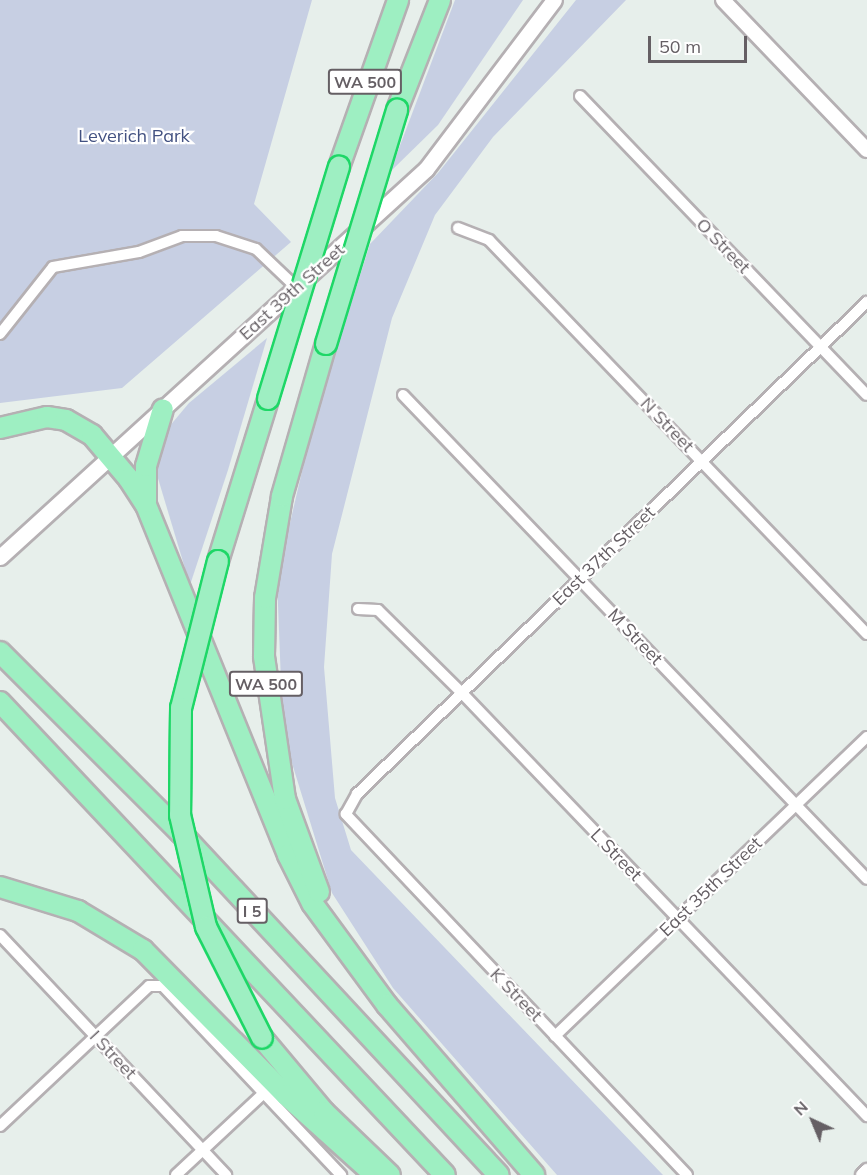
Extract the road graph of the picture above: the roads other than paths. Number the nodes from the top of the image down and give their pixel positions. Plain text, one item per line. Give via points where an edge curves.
1 (398, 0) edge
2 (440, 0) edge
3 (554, 0) edge
4 (723, 0) edge
5 (580, 96) dead end
6 (867, 150) edge
7 (458, 228) dead end
8 (297, 288) junction
9 (867, 302) edge
10 (0, 334) edge
11 (821, 347) junction
12 (403, 395) dead end
13 (867, 395) edge
14 (163, 409) junction
15 (0, 428) edge
16 (111, 456) junction
17 (701, 461) junction
18 (146, 505) junction
19 (0, 557) edge
20 (580, 579) junction
21 (358, 609) dead end
22 (867, 634) edge
23 (0, 652) edge
24 (462, 693) junction
25 (0, 702) edge
26 (867, 737) edge
27 (796, 805) junction
28 (346, 814) joint
29 (867, 879) edge
30 (0, 887) edge
31 (677, 920) junction
32 (0, 935) edge
33 (387, 1005) junction
34 (95, 1036) junction
35 (555, 1036) junction
36 (264, 1093) junction
37 (867, 1116) edge
38 (0, 1126) edge
39 (203, 1150) junction
40 (867, 1171) edge
41 (176, 1175) edge
42 (226, 1175) edge
43 (341, 1175) edge
44 (375, 1175) edge
45 (390, 1175) edge
46 (445, 1175) edge
47 (499, 1175) edge
48 (534, 1175) edge
49 (687, 1175) edge
50 (863, 1175) edge

1 - 45 highway, WA 500, bridge via 339,167 218,561 180,708 180,815 206,927 262,1038 324,1112
2 - 33 highway, WA 500, bridge via 397,110 326,344 271,553 264,656 267,705 285,799 318,890
3 - 8 main road, East 39th Street via 446,148
4 - 6 street
5 - 11 street, O Street
7 - 17 street, N Street via 489,240
8 - 10 street via 256,249 216,236 182,236 139,252 53,267
8 - 14 main road, East 39th Street
9 - 11 street, East 37th Street
11 - 13 street, O Street
11 - 17 street, East 37th Street
12 - 20 street, M Street
14 - 16 main road, East 39th Street
14 - 18 highway via 146,466
15 - 16 highway via 47,417 66,420 92,435
16 - 18 highway
16 - 19 main road, East 39th Street
17 - 20 street, East 37th Street
17 - 22 street, N Street
18 - 33 highway via 288,855 341,947
20 - 24 street, East 37th Street
20 - 27 street, M Street
21 - 24 street, L Street via 378,610
23 - 47 highway, I 5 via 180,832
24 - 28 street, East 37th Street via 357,794
24 - 31 street, L Street
25 - 46 highway, I 5
26 - 27 street, East 35th Street
27 - 29 street, M Street
27 - 31 street, East 35th Street
28 - 35 street, K Street
30 - 44 highway via 78,911 143,950 294,1102
31 - 35 street, East 35th Street
31 - 37 street, L Street
32 - 34 street, I Street
33 - 48 highway, WA 500
34 - 36 street via 149,986 163,986
34 - 38 street
34 - 39 street, I Street
35 - 49 street, K Street
36 - 39 street
36 - 43 street
39 - 41 street
39 - 42 street, I Street
40 - 50 street

